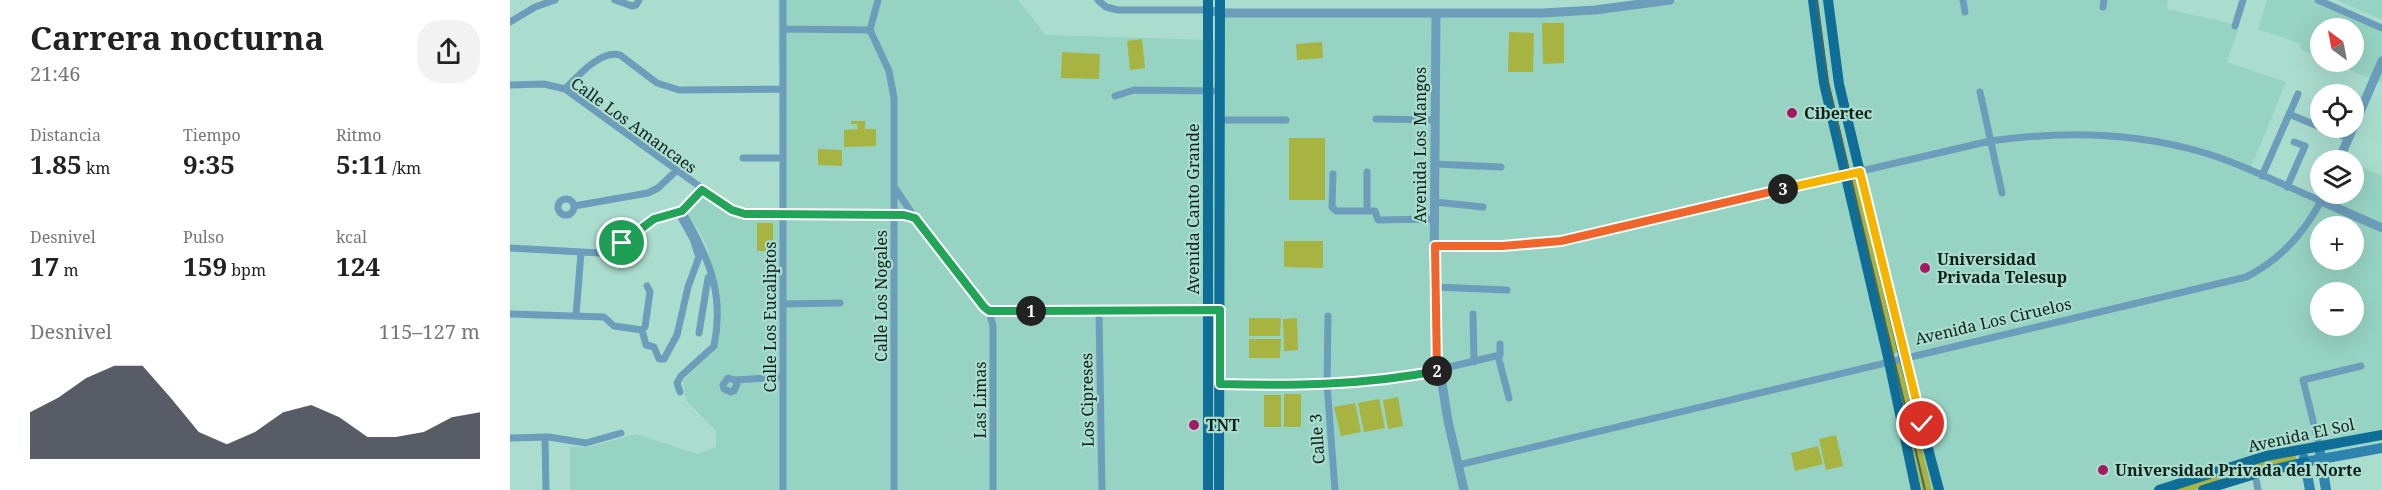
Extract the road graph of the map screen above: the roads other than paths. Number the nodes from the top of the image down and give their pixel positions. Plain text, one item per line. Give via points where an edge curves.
1 (555, 0) edge
2 (615, 0) edge
3 (783, 0) edge
4 (878, 0) edge
5 (1098, 0) edge
6 (1160, 0) edge
7 (1220, 0) edge
8 (1670, 0) edge
9 (1813, 0) edge
10 (1827, 0) edge
11 (1963, 0) edge
12 (2243, 0) edge
13 (2319, 0) edge
14 (637, 2) edge
15 (1208, 5) edge
16 (1160, 10) junction
17 (1965, 12) dead end
18 (1220, 13) junction
19 (1436, 13) junction
20 (510, 22) edge
21 (2235, 26) dead end
22 (2382, 28) edge
23 (783, 30) junction
24 (870, 30) junction
25 (1831, 34) junction
26 (1818, 36) junction
27 (2382, 61) edge
28 (510, 85) edge
29 (783, 88) junction
30 (565, 89) junction
31 (1214, 90) junction
32 (1980, 92) dead end
33 (2298, 94) dead end
34 (1115, 96) dead end
35 (2364, 102) edge
36 (2289, 114) junction
37 (1376, 119) dead end
38 (1220, 120) junction
39 (1286, 120) dead end
40 (1435, 120) junction
41 (2310, 122) edge
42 (1850, 129) junction
43 (1836, 132) junction
44 (2348, 138) edge
45 (1990, 141) junction
46 (2294, 142) dead end
47 (2343, 150) edge
48 (743, 158) dead end
49 (783, 158) junction
50 (1435, 164) junction
51 (1501, 167) dead end
52 (676, 171) junction
53 (1367, 172) dead end
54 (1860, 172) junction
55 (1333, 174) dead end
56 (1846, 175) junction
57 (2262, 176) junction
58 (2287, 187) junction
59 (895, 188) junction
60 (702, 190) junction
61 (2002, 193) dead end
62 (2310, 193) edge
63 (1435, 201) junction
64 (2319, 204) edge
65 (2336, 204) edge
66 (574, 206) dead end
67 (1483, 207) dead end
68 (1367, 211) junction
69 (680, 212) junction
70 (783, 214) junction
71 (895, 215) junction
72 (915, 218) junction
73 (1435, 219) junction
74 (2382, 228) edge
75 (1435, 246) junction
76 (510, 248) edge
77 (581, 253) junction
78 (711, 274) junction
79 (646, 286) dead end
80 (1434, 287) junction
81 (1507, 290) dead end
82 (840, 303) dead end
83 (783, 304) junction
84 (1099, 310) junction
85 (1220, 310) junction
86 (989, 311) junction
87 (1208, 311) junction
88 (510, 314) edge
89 (1473, 314) dead end
90 (576, 315) junction
91 (1328, 316) dead end
92 (642, 330) junction
93 (699, 333) dead end
94 (1500, 344) dead end
95 (1498, 356) junction
96 (1904, 358) junction
97 (1474, 362) junction
98 (1889, 362) junction
99 (2361, 366) dead end
100 (1439, 370) junction
101 (783, 377) junction
102 (735, 380) dead end
103 (1220, 384) junction
104 (1327, 384) junction
105 (680, 392) dead end
106 (1509, 398) dead end
107 (621, 433) dead end
108 (2382, 435) edge
109 (545, 437) junction
110 (510, 438) edge
111 (2319, 445) junction
112 (2302, 448) junction
113 (2382, 448) edge
114 (2321, 459) junction
115 (2305, 462) junction
116 (1458, 465) junction
117 (2255, 474) junction
118 (1335, 489) edge
119 (546, 490) edge
120 (783, 490) edge
121 (894, 490) edge
122 (993, 490) edge
123 (1102, 490) edge
124 (1208, 490) edge
125 (1219, 490) edge
126 (1464, 490) edge
127 (1916, 490) edge
128 (1940, 490) edge
129 (2159, 490) edge
130 (2203, 490) edge
131 (2258, 490) edge
132 (2310, 490) edge
133 (2326, 490) edge

1 - 20 street
2 - 14 street via 632,6
3 - 23 street, Calle Los Eucaliptos
4 - 24 street
5 - 16 street via 1118,10
6 - 16 street
7 - 18 main road, Avenida Canto Grande
8 - 19 street via 1568,12
9 - 26 main road
10 - 25 main road
11 - 17 street
12 - 21 street
13 - 22 street
15 - 16 street
15 - 18 street
15 - 31 main road, Avenida Canto Grande
18 - 19 street
18 - 31 main road, Avenida Canto Grande
19 - 40 street, Avenida Los Mangos
23 - 24 street
23 - 29 street, Calle Los Eucaliptos
24 - 59 street, Calle Los Nogales via 893,85
25 - 26 main road
25 - 42 main road
26 - 43 main road
27 - 35 street
28 - 30 street, Calle Los Amancaes via 544,84
29 - 30 street via 679,90 657,82 614,53 601,58
29 - 49 street, Calle Los Eucaliptos
30 - 52 street, Calle Los Amancaes
31 - 34 street via 1134,90
31 - 38 main road, Avenida Canto Grande
31 - 87 main road, Avenida Canto Grande
32 - 45 street
33 - 36 street
36 - 41 street
36 - 57 street
37 - 40 street
38 - 39 street
38 - 85 main road, Avenida Canto Grande
40 - 50 street, Avenida Los Mangos
42 - 43 main road
42 - 54 main road
43 - 56 main road
44 - 47 street
45 - 54 street
45 - 57 street via 2029,135 2121,137 2198,151
45 - 61 street
46 - 58 street via 2305,146
48 - 49 street
49 - 70 street, Calle Los Eucaliptos
50 - 51 street
50 - 63 street, Avenida Los Mangos
52 - 60 street, Calle Los Amancaes
52 - 66 street via 648,193
53 - 68 street
54 - 56 street
54 - 96 main road
55 - 68 street via 1333,210
56 - 75 street via 1561,241
56 - 98 main road
57 - 58 street
58 - 62 street
59 - 71 street, Calle Los Nogales
59 - 72 street
60 - 69 street
60 - 70 street, Calle Los Amancaes via 738,212
63 - 67 street
63 - 73 street, Avenida Los Mangos
64 - 96 street, Avenida Los Ciruelos via 2289,248 2246,277
65 - 74 street
68 - 73 street via 1375,211 1378,220
69 - 77 street via 654,219 610,249
69 - 78 street via 702,245
69 - 92 street via 699,257 677,335 664,359 659,359 654,347 646,345
70 - 71 street, Calle Los Amancaes
70 - 83 street, Calle Los Eucaliptos
71 - 72 street, Calle Los Amancaes
71 - 121 street, Calle Los Nogales
72 - 86 street
73 - 75 street, Avenida Los Mangos
75 - 80 street, Avenida Los Mangos
76 - 77 street
77 - 90 street
78 - 93 street
78 - 105 street via 718,306 714,346 681,376
79 - 92 street via 650,292
80 - 81 street
80 - 100 street, Avenida Los Mangos
82 - 83 street
83 - 101 street, Calle Los Eucaliptos
84 - 86 street
84 - 87 street
84 - 123 street, Los Cipreses
85 - 87 street
85 - 103 main road, Avenida Canto Grande
86 - 122 street, Las Limas via 993,326
87 - 124 main road, Avenida Canto Grande
88 - 90 street
89 - 97 street
90 - 92 street via 604,317 614,326
91 - 104 street, Calle 3
94 - 95 street
95 - 97 street
95 - 106 street
96 - 98 street, Avenida Los Ciruelos
96 - 128 main road
97 - 100 street
98 - 116 street, Avenida Los Ciruelos
98 - 127 main road
99 - 111 street via 2303,380
100 - 104 street
100 - 116 street, Avenida Los Mangos
101 - 102 street
101 - 120 street, Calle Los Eucaliptos
103 - 104 street
103 - 125 main road, Avenida Canto Grande
104 - 118 street, Calle 3
107 - 109 street via 586,443
108 - 111 main road, Avenida El Sol
109 - 110 street
109 - 119 street
111 - 112 main road, Avenida El Sol
111 - 114 main road
112 - 115 main road
112 - 129 main road, Avenida El Sol
113 - 114 main road, Avenida El Sol
114 - 115 main road, Avenida El Sol
114 - 133 main road
115 - 117 main road, Avenida El Sol
115 - 132 main road
116 - 126 street, Avenida Los Mangos
117 - 130 main road, Avenida El Sol
117 - 131 street

